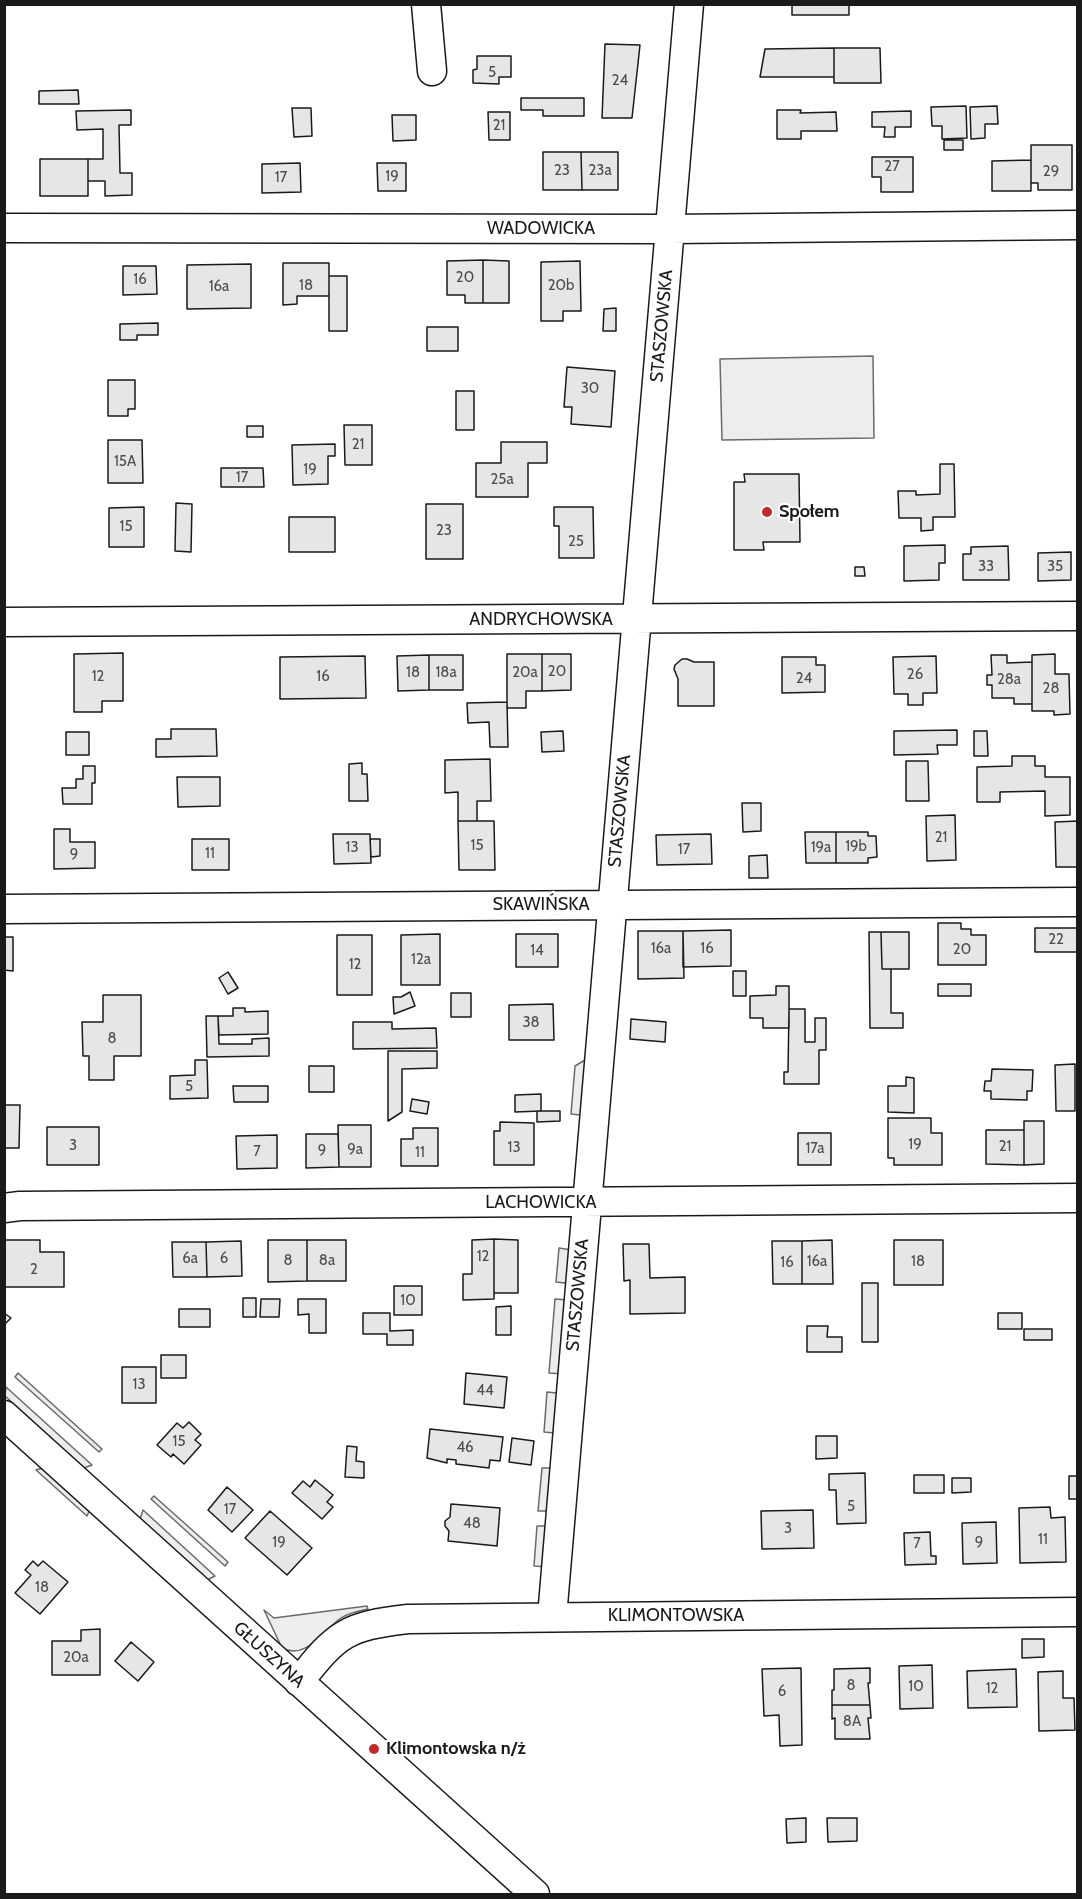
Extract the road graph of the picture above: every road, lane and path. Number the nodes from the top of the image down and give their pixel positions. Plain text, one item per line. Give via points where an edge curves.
1 (426, 4) edge
2 (689, 4) edge
3 (432, 71) dead end
4 (1077, 225) edge
5 (4, 228) edge
6 (670, 229) junction
7 (1077, 616) edge
8 (636, 620) junction
9 (4, 622) edge
10 (1077, 902) edge
11 (612, 905) junction
12 (4, 909) edge
13 (1077, 1198) edge
14 (587, 1203) junction
15 (4, 1209) edge
16 (4, 1415) edge
17 (1077, 1612) edge
18 (552, 1617) junction
19 (299, 1682) junction
20 (535, 1894) edge

1 - 3 street
2 - 6 street, STASZOWSKA
4 - 6 street, WADOWICKA
5 - 6 street, WADOWICKA
6 - 8 street, STASZOWSKA
7 - 8 street, ANDRYCHOWSKA
8 - 9 street, ANDRYCHOWSKA
8 - 11 street, STASZOWSKA
10 - 11 street, SKAWIŃSKA
11 - 12 street, SKAWIŃSKA
11 - 14 street, STASZOWSKA
13 - 14 street, LACHOWICKA
14 - 15 street, LACHOWICKA
14 - 18 street, STASZOWSKA
16 - 19 street, GŁUSZYNA
17 - 18 street, KLIMONTOWSKA
18 - 19 street, KLIMONTOWSKA via 408,1619 364,1625 346,1632 328,1646
19 - 20 street, GŁUSZYNA

